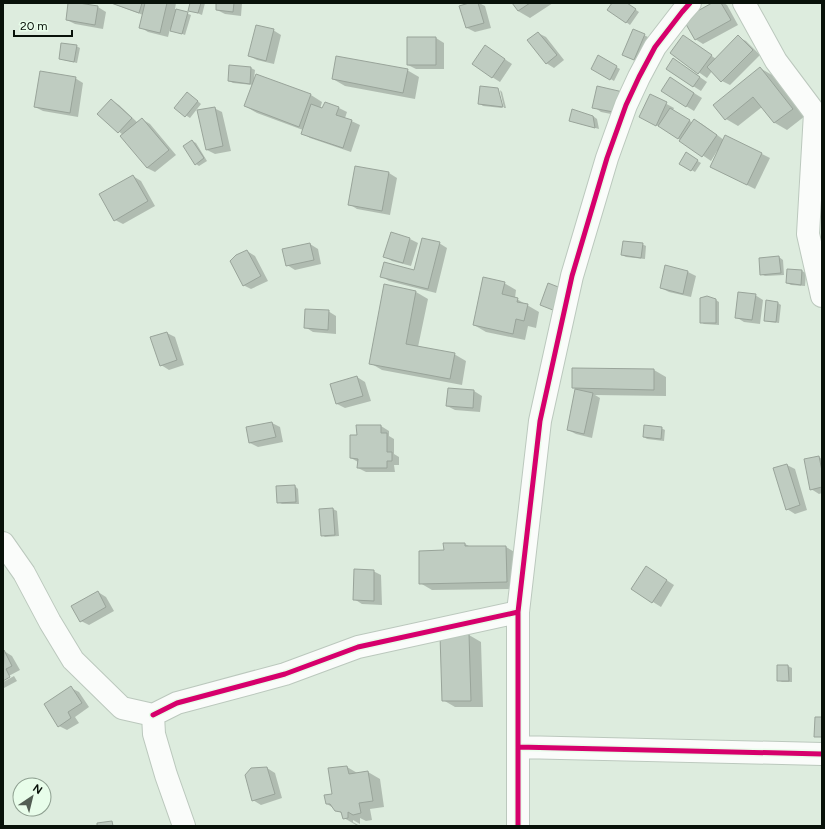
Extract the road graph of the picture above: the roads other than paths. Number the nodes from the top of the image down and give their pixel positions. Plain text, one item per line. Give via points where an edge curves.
1 (690, 3) edge
2 (744, 3) edge
3 (818, 117) edge
4 (822, 296) edge
5 (3, 543) edge
6 (518, 612) junction
7 (153, 715) junction
8 (518, 747) junction
9 (822, 754) edge
10 (184, 826) edge
11 (518, 826) edge

1 - 6 street via 655,47 626,105 607,158 572,276 540,421
2 - 3 street via 776,61
3 - 4 street via 808,234
5 - 7 street via 24,573 73,660 122,708
6 - 7 street via 358,647 285,674 177,703
6 - 8 street
7 - 10 street via 154,734
8 - 9 street
8 - 11 street

